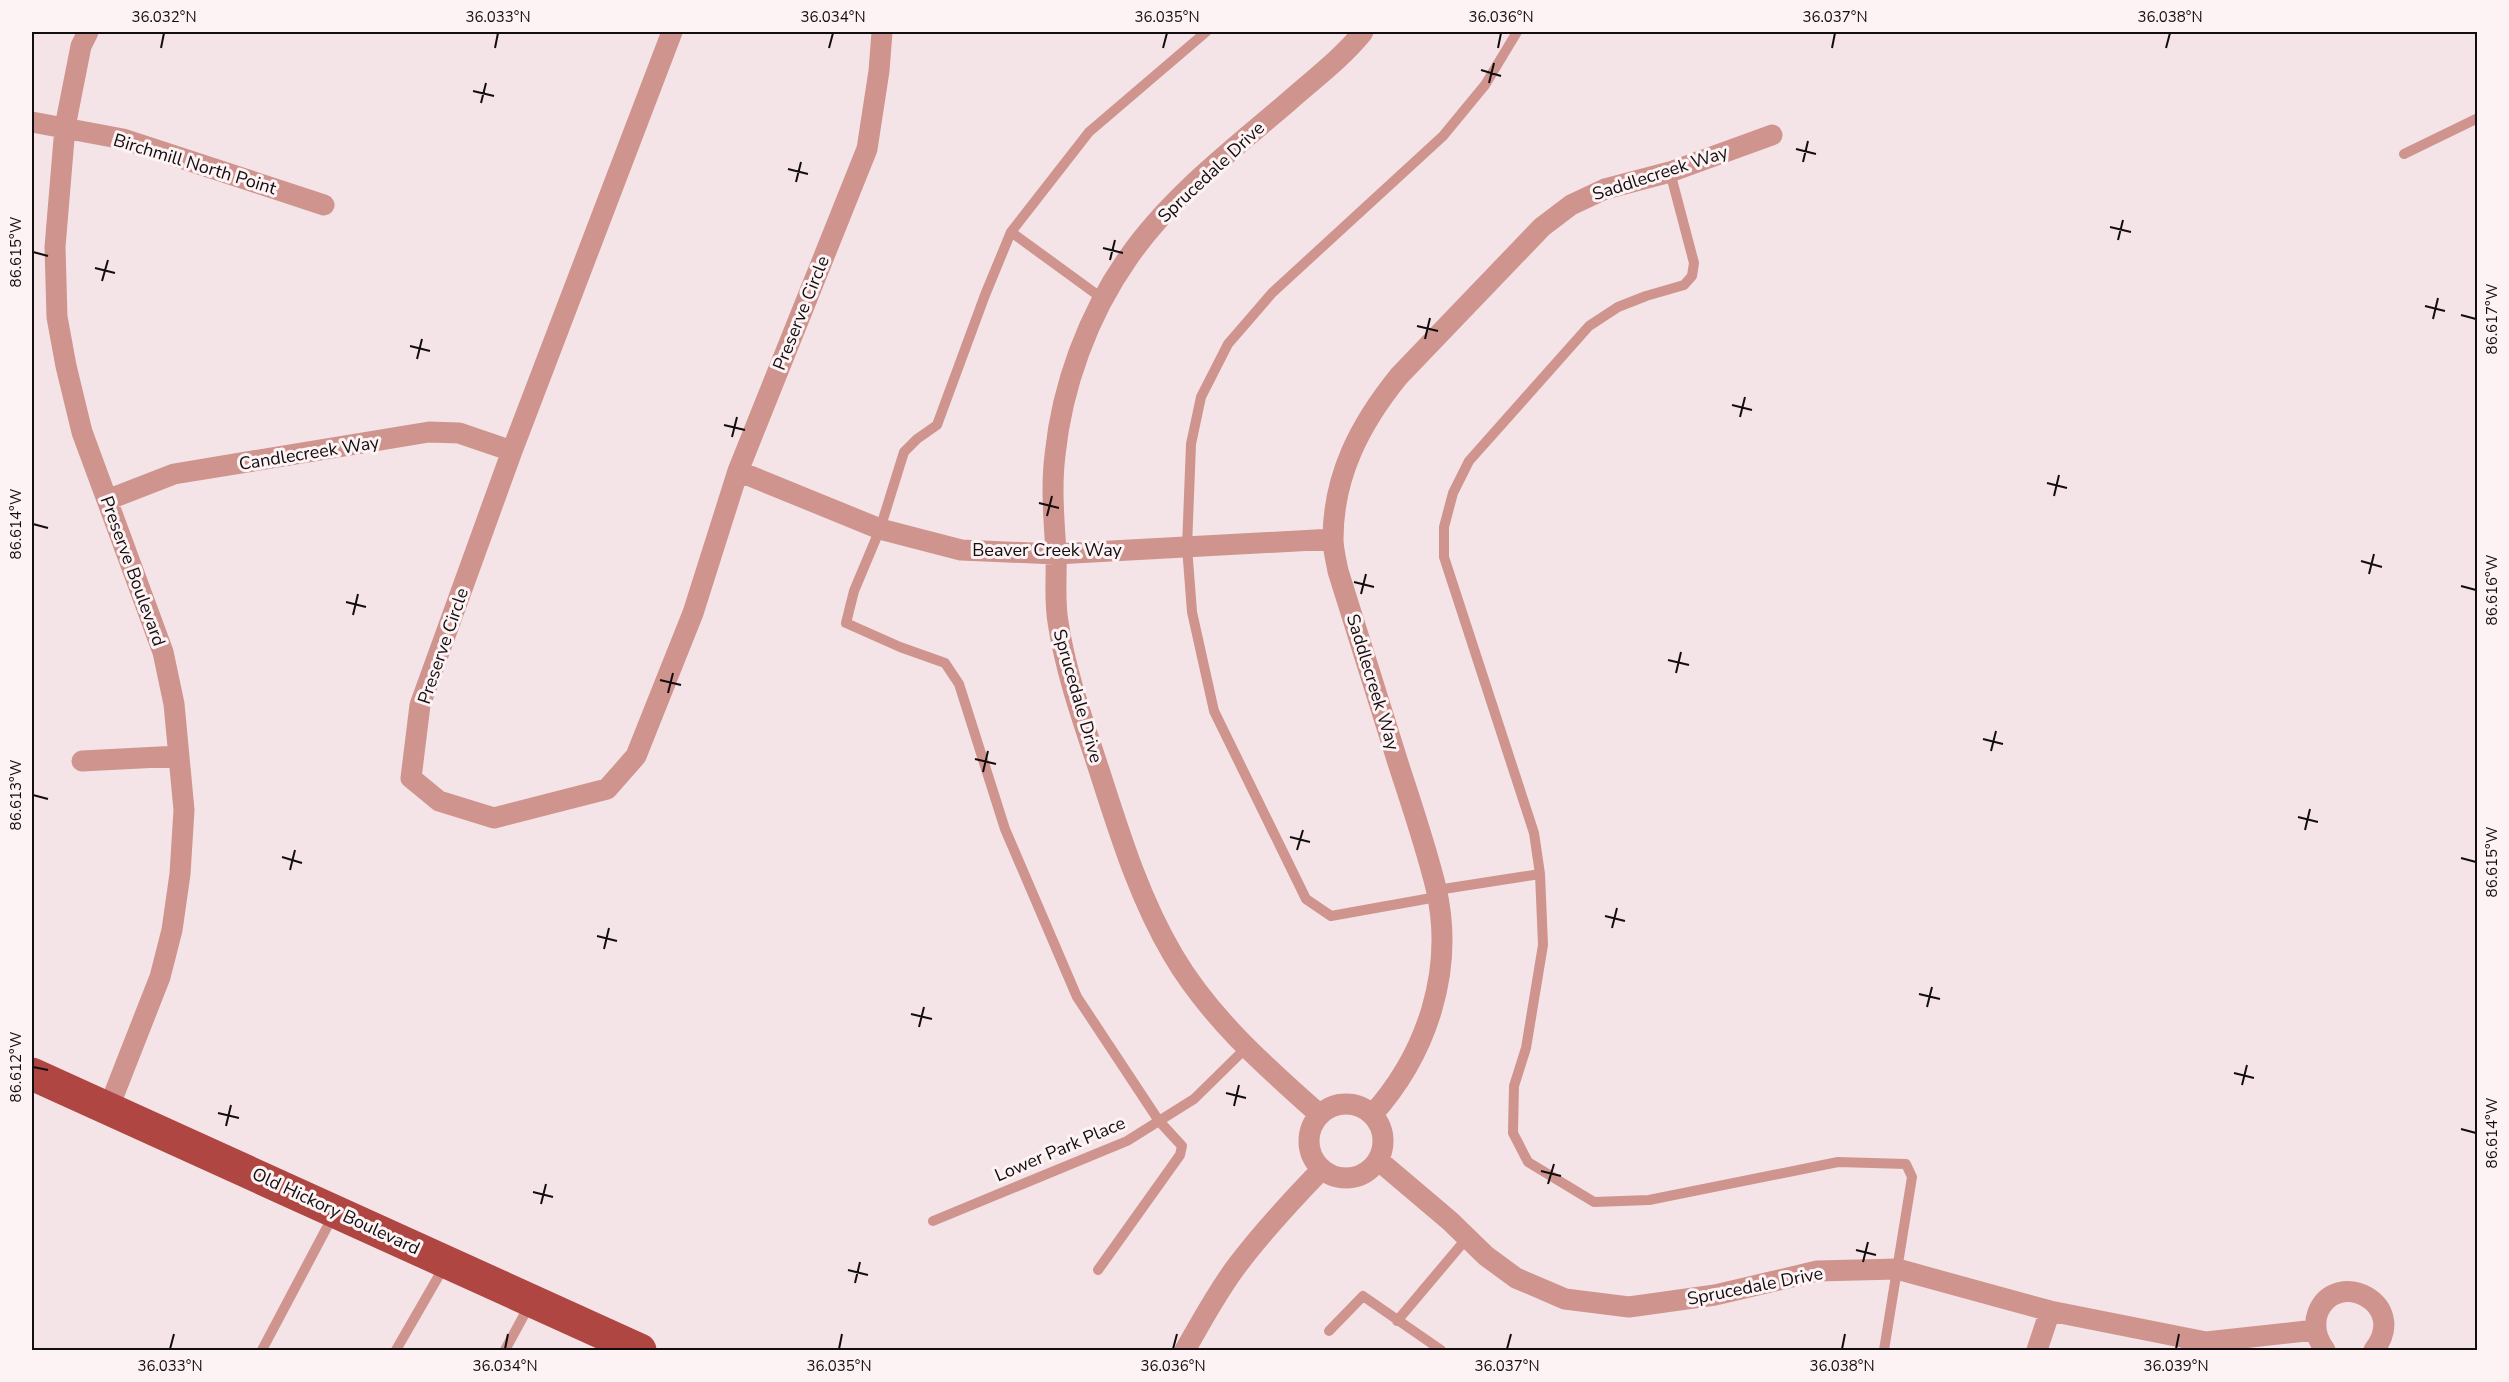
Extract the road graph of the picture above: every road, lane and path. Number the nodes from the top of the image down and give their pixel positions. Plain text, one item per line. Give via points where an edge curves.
1 (88, 32) edge
2 (672, 32) edge
3 (882, 32) edge
4 (1206, 32) edge
5 (1363, 32) edge
6 (1517, 32) edge
7 (2478, 118) edge
8 (32, 122) edge
9 (64, 127) junction
10 (1772, 135) dead end
11 (2404, 154) dead end
12 (1670, 172) junction
13 (324, 205) dead end
14 (1011, 232) junction
15 (1103, 299) junction
16 (512, 451) junction
17 (738, 471) junction
18 (107, 500) junction
19 (880, 529) junction
20 (1333, 539) junction
21 (1187, 547) junction
22 (1056, 554) junction
23 (179, 756) junction
24 (82, 762) dead end
25 (1540, 874) junction
26 (1437, 894) junction
27 (1247, 1047) junction
28 (32, 1074) edge
29 (109, 1107) junction
30 (1320, 1115) junction
31 (1372, 1115) junction
32 (1159, 1121) junction
33 (1378, 1160) junction
34 (1322, 1169) junction
35 (335, 1211) junction
36 (933, 1221) dead end
37 (1467, 1238) junction
38 (446, 1262) junction
39 (1897, 1269) junction
40 (1098, 1270) dead end
41 (532, 1301) junction
42 (2050, 1311) junction
43 (1397, 1321) junction
44 (2315, 1330) junction
45 (1329, 1331) dead end
46 (262, 1350) edge
47 (396, 1350) edge
48 (505, 1350) edge
49 (640, 1350) edge
50 (1185, 1350) edge
51 (1441, 1350) edge
52 (1884, 1350) edge
53 (2037, 1350) edge
54 (2325, 1350) edge
55 (2374, 1350) edge

1 - 9 street, Preserve Boulevard via 81,46
2 - 16 street, Preserve Circle
3 - 17 street, Preserve Circle via 867,149
4 - 14 lane via 1089,132
5 - 15 street, Sprucedale Drive via 1323,73 1188,189 1152,226
6 - 21 lane via 1485,85 1443,136 1272,293 1228,344 1201,397 1191,444
7 - 11 lane
8 - 9 street, Birchmill North Point
9 - 13 street, Birchmill North Point via 123,139
9 - 18 street, Preserve Boulevard via 55,248 57,317 82,432
10 - 12 street, Saddlecreek Way
12 - 20 street, Saddlecreek Way via 1605,189 1571,205 1542,227 1399,376 1379,400 1353,445 1339,491
12 - 25 lane via 1694,263 1692,276 1684,285 1618,307 1589,327 1469,461 1453,493 1444,527 1444,557 1534,833
14 - 15 lane
14 - 19 lane via 937,425 904,452
15 - 22 street, Sprucedale Drive via 1078,355 1064,402 1055,456
16 - 17 street, Preserve Circle via 420,705 411,778 439,801 494,818 607,789 636,756 693,613
16 - 18 street, Candlecreek Way via 459,433 429,432 174,474
17 - 19 street, Beaver Creek Way
18 - 23 street, Preserve Boulevard via 163,652
19 - 22 street, Beaver Creek Way via 961,550
19 - 32 lane via 854,591 846,623 945,663 959,684 1005,829 1077,997
20 - 21 street, Beaver Creek Way
20 - 26 street, Saddlecreek Way via 1338,571
21 - 22 street, Beaver Creek Way
21 - 26 lane via 1192,612 1214,711 1306,899 1331,916
22 - 27 street, Sprucedale Drive via 1057,620 1068,672 1124,848 1174,956 1199,992
23 - 24 street
23 - 29 street, Preserve Boulevard via 184,810 172,930 160,977
25 - 26 lane
25 - 39 lane via 1543,945 1526,1048 1514,1086 1513,1133 1528,1162 1594,1202 1649,1200 1838,1162 1906,1164 1912,1177
26 - 31 street, Saddlecreek Way via 1442,932 1440,977 1428,1025 1412,1062
27 - 30 street, Sprucedale Drive
27 - 32 lane, Lower Park Place via 1194,1099
28 - 29 main road, Old Hickory Boulevard
29 - 35 main road, Old Hickory Boulevard
30 - 31 street via 1343,1104 1362,1107
30 - 34 street via 1312,1128 1310,1143 1313,1157
31 - 33 street via 1383,1140
32 - 36 lane, Lower Park Place via 1127,1141
32 - 40 lane via 1179,1141 1180,1155
33 - 34 street via 1355,1177 1341,1178
33 - 37 street, Sprucedale Drive
34 - 50 street via 1238,1264
35 - 38 main road, Old Hickory Boulevard
35 - 46 lane
37 - 39 street, Sprucedale Drive via 1516,1278 1565,1299 1629,1307 1715,1295 1817,1271
37 - 43 lane
38 - 41 main road, Old Hickory Boulevard
38 - 47 lane
39 - 42 street, Sprucedale Drive
39 - 52 lane
41 - 48 lane
41 - 49 main road, Old Hickory Boulevard
42 - 44 street, Sprucedale Drive via 2206,1342
42 - 53 street
43 - 45 lane via 1363,1296
43 - 51 lane
44 - 54 street
44 - 55 street via 2320,1308 2328,1299 2338,1293 2361,1293 2379,1308 2383,1318 2381,1341

